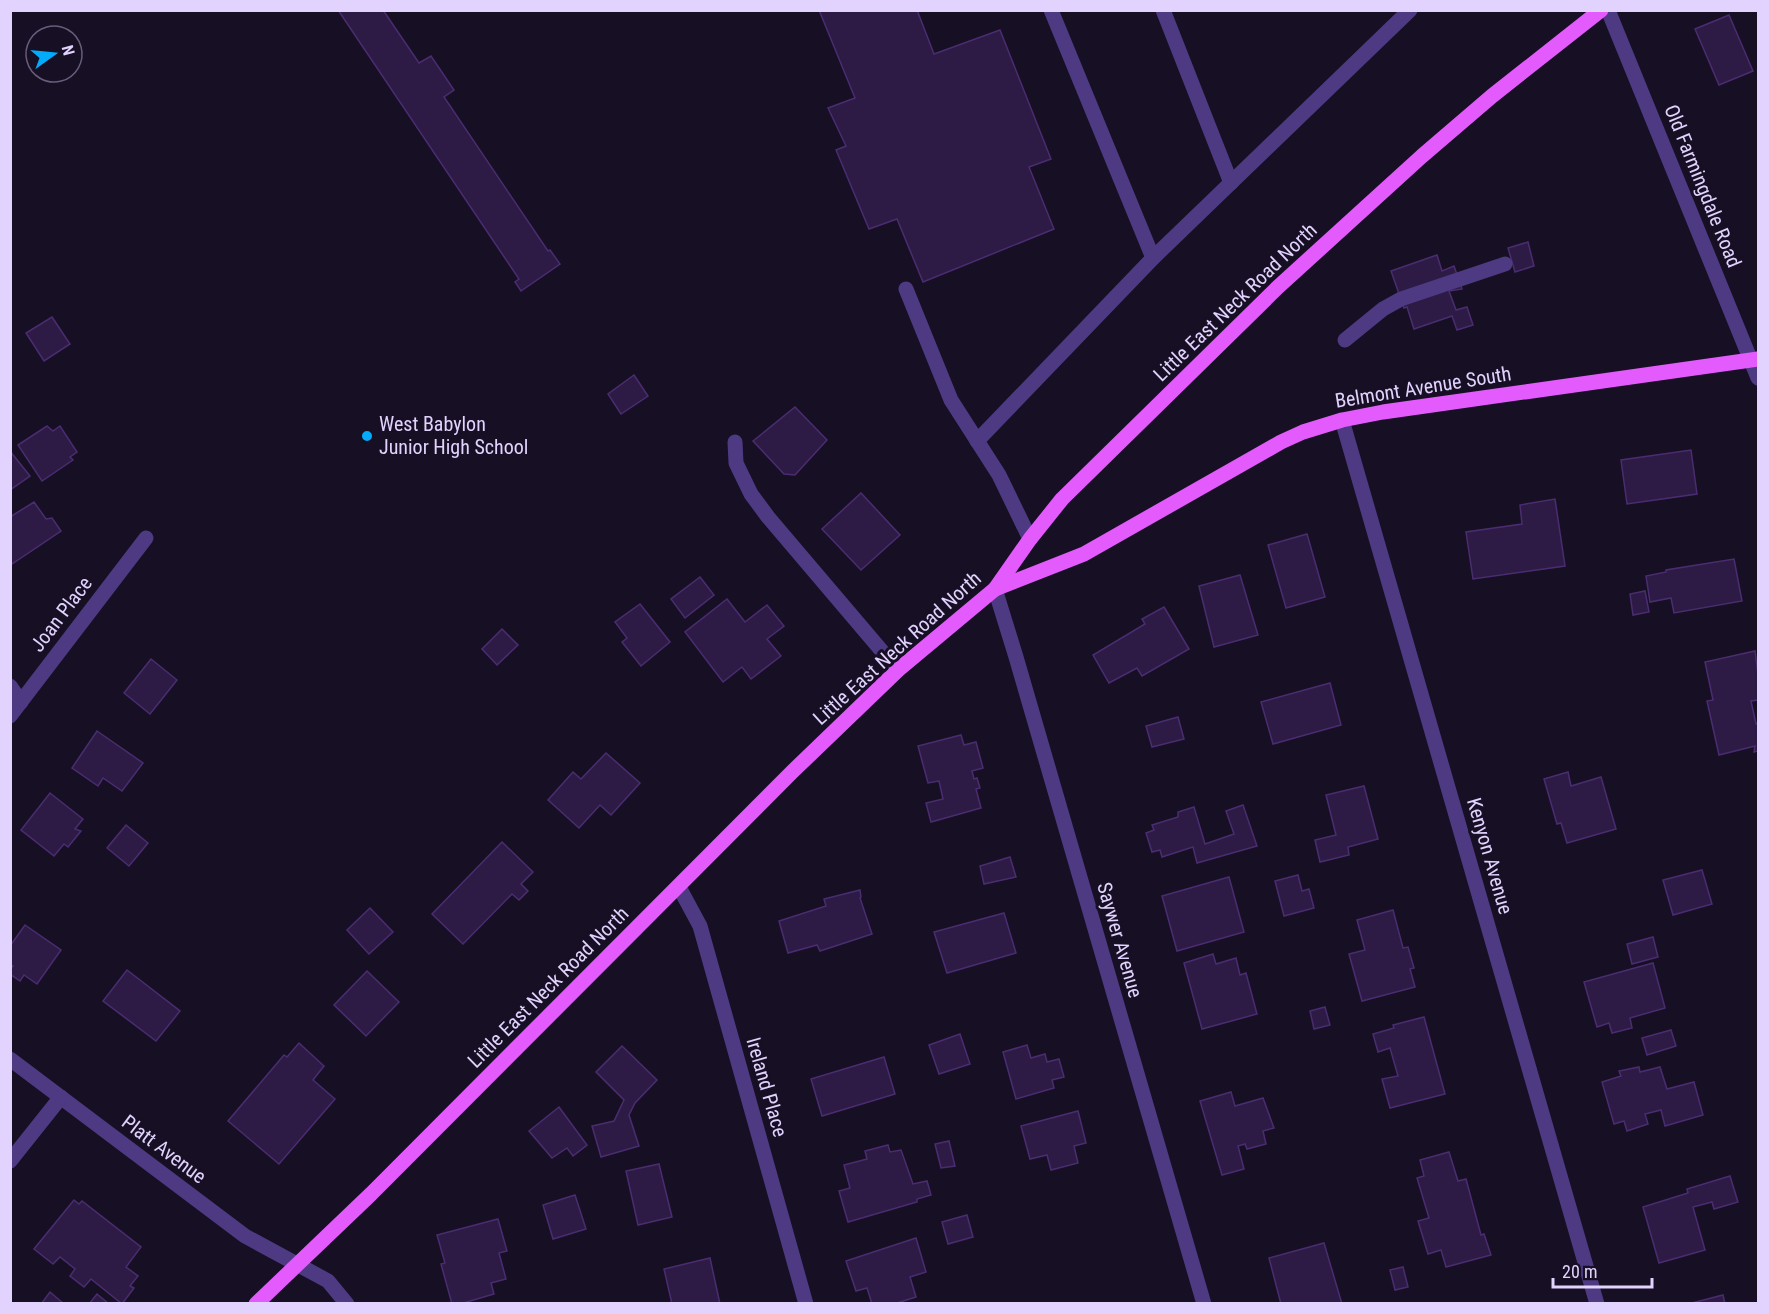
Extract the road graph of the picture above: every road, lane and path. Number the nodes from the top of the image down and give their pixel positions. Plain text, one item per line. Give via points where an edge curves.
1 (1051, 10) edge
2 (1163, 10) edge
3 (1410, 10) edge
4 (1601, 10) edge
5 (1608, 10) edge
6 (1231, 183) junction
7 (1153, 258) junction
8 (1505, 264) dead end
9 (906, 288) dead end
10 (1345, 340) dead end
11 (1755, 360) edge
12 (1758, 378) edge
13 (1342, 420) junction
14 (977, 441) junction
15 (735, 442) dead end
16 (146, 538) dead end
17 (1030, 539) junction
18 (995, 589) junction
19 (898, 670) junction
20 (10, 686) edge
21 (21, 702) junction
22 (10, 716) edge
23 (679, 886) junction
24 (10, 1059) edge
25 (61, 1097) junction
26 (10, 1161) edge
27 (297, 1264) junction
28 (256, 1304) edge
29 (347, 1304) edge
30 (806, 1304) edge
31 (1204, 1304) edge
32 (1597, 1304) edge

1 - 7 street
2 - 6 street
3 - 6 street
4 - 17 main road, Little East Neck Road North via 1448,133 1278,287 1062,499
5 - 11 street, Old Farmingdale Road
6 - 7 street
7 - 14 street
8 - 10 street via 1401,299
9 - 14 street via 951,400
11 - 12 street, Old Farmingdale Road
11 - 13 main road, Belmont Avenue South
13 - 18 main road, Belmont Avenue South via 1281,442 1084,554
13 - 32 street, Kenyon Avenue
14 - 17 street
15 - 19 street via 736,463 757,502
16 - 21 street, Joan Place
17 - 18 main road, Little East Neck Road North
18 - 19 main road, Little East Neck Road North
18 - 31 street, Saywer Avenue
19 - 23 main road, Little East Neck Road North
20 - 21 street
21 - 22 street, Joan Place
23 - 27 main road, Little East Neck Road North
23 - 30 street, Ireland Place via 700,926
24 - 25 street, Platt Avenue
25 - 26 street
25 - 27 street, Platt Avenue via 245,1236
27 - 28 main road, Little East Neck Road North
27 - 29 street, Platt Avenue via 328,1281

